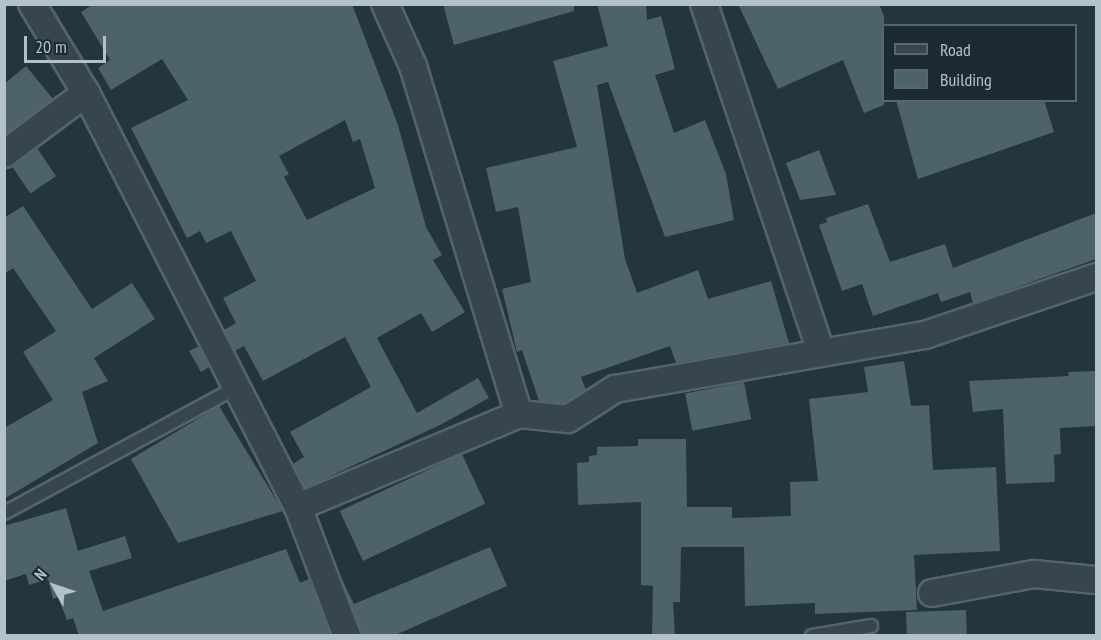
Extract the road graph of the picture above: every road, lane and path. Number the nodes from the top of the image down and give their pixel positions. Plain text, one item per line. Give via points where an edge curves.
1 (32, 4) edge
2 (384, 4) edge
3 (704, 4) edge
4 (86, 93) junction
5 (4, 154) edge
6 (1096, 277) edge
7 (821, 351) junction
8 (237, 387) junction
9 (519, 414) junction
10 (298, 507) junction
11 (4, 513) edge
12 (1096, 580) edge
13 (932, 593) dead end
14 (871, 626) dead end
15 (347, 636) edge
16 (812, 636) edge

1 - 4 street
2 - 9 street via 413,66
3 - 7 street
4 - 5 street
4 - 8 street
6 - 7 street via 925,335
7 - 9 street via 615,389 568,419
8 - 10 street
8 - 11 lane
9 - 10 street
10 - 15 street
12 - 13 street via 1034,574
14 - 16 lane

